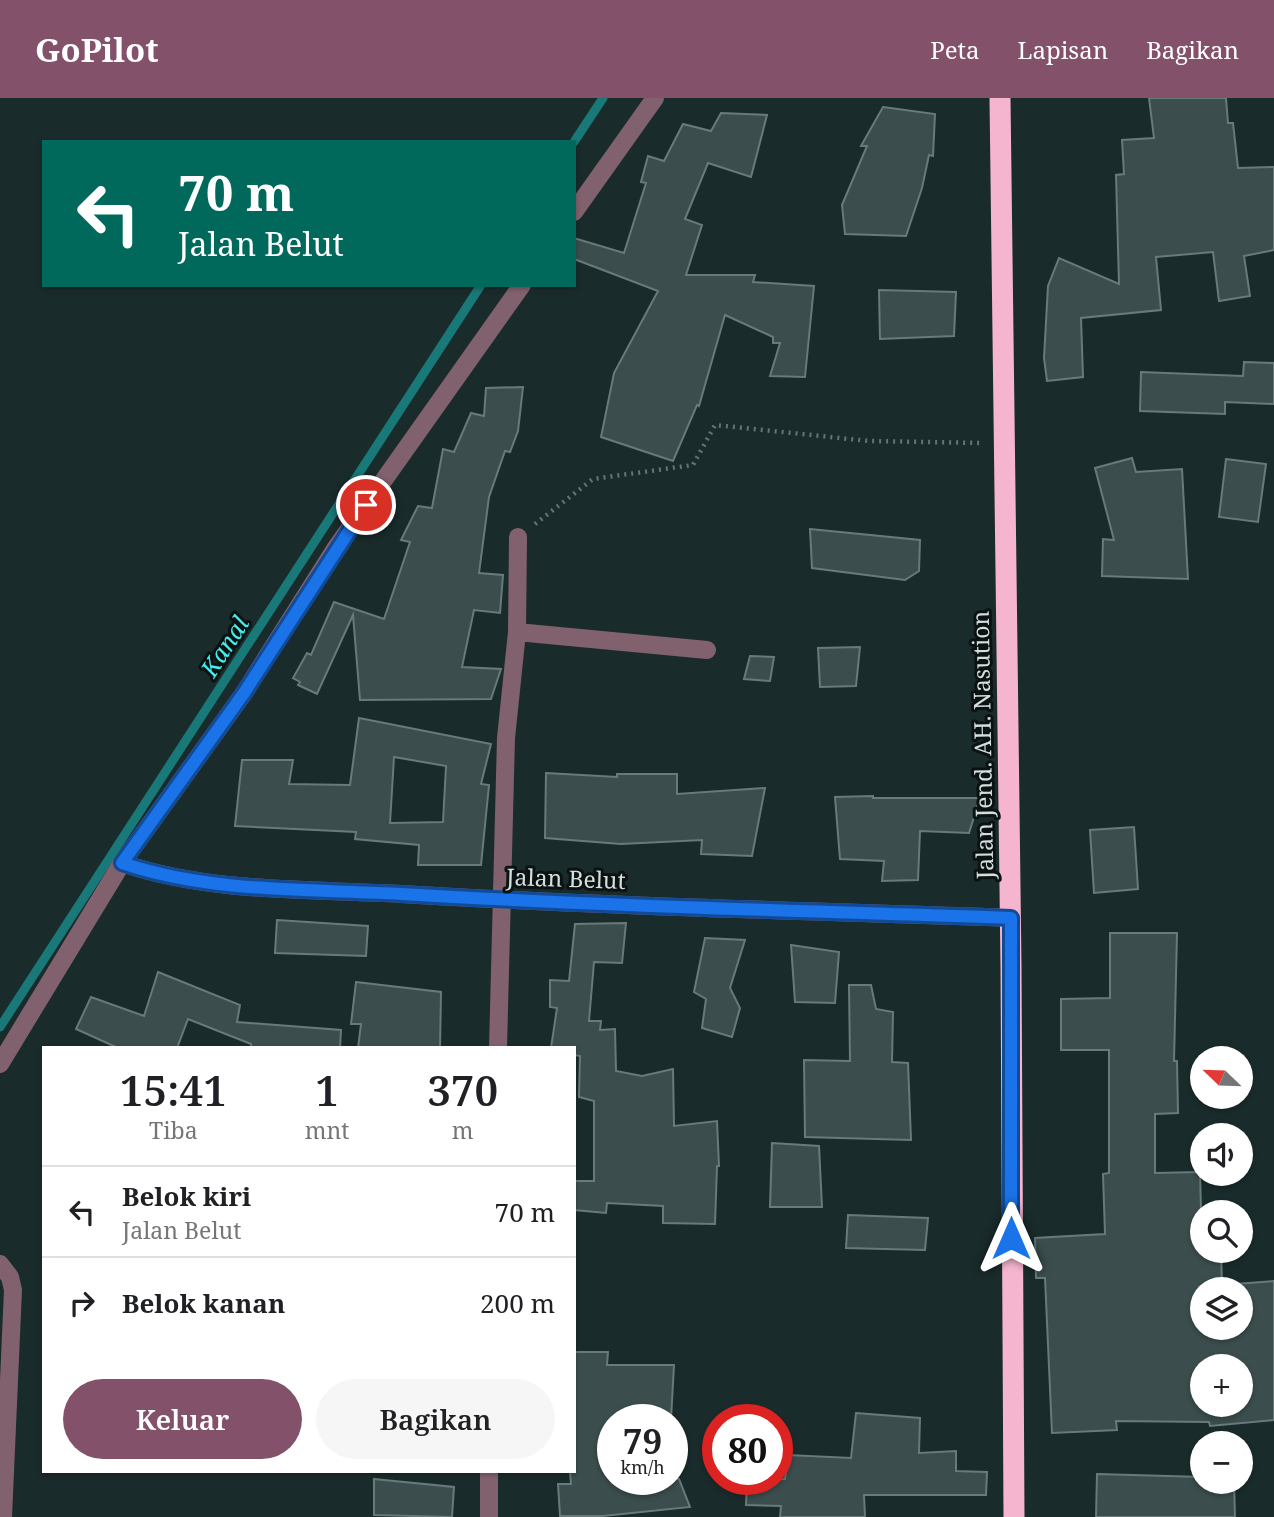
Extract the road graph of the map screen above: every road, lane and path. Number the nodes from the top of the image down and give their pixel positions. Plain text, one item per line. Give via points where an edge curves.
1 (655, 98) edge
2 (1000, 98) edge
3 (576, 209) edge
4 (521, 287) edge
5 (1004, 443) junction
6 (517, 537) joint
7 (517, 632) junction
8 (707, 650) dead end
9 (122, 863) junction
10 (501, 900) junction
11 (1011, 918) junction
12 (498, 1046) edge
13 (0, 1064) edge
14 (0, 1264) edge
15 (489, 1473) edge
16 (3, 1517) edge
17 (488, 1517) edge
18 (1014, 1517) edge

1 - 3 street
2 - 5 highway, Jalan Jend. AH. Nasution
4 - 9 street via 335,549 244,693
5 - 6 path via 869,441 715,425 693,465 593,479
5 - 11 highway, Jalan Jend. AH. Nasution
6 - 7 street
7 - 8 street
7 - 10 street via 506,738
9 - 10 street, Jalan Belut via 165,878
9 - 13 street
10 - 11 street, Jalan Belut
10 - 12 street
11 - 18 highway, Jalan Jend. AH. Nasution
14 - 16 street via 10,1277 13,1304
15 - 17 street

